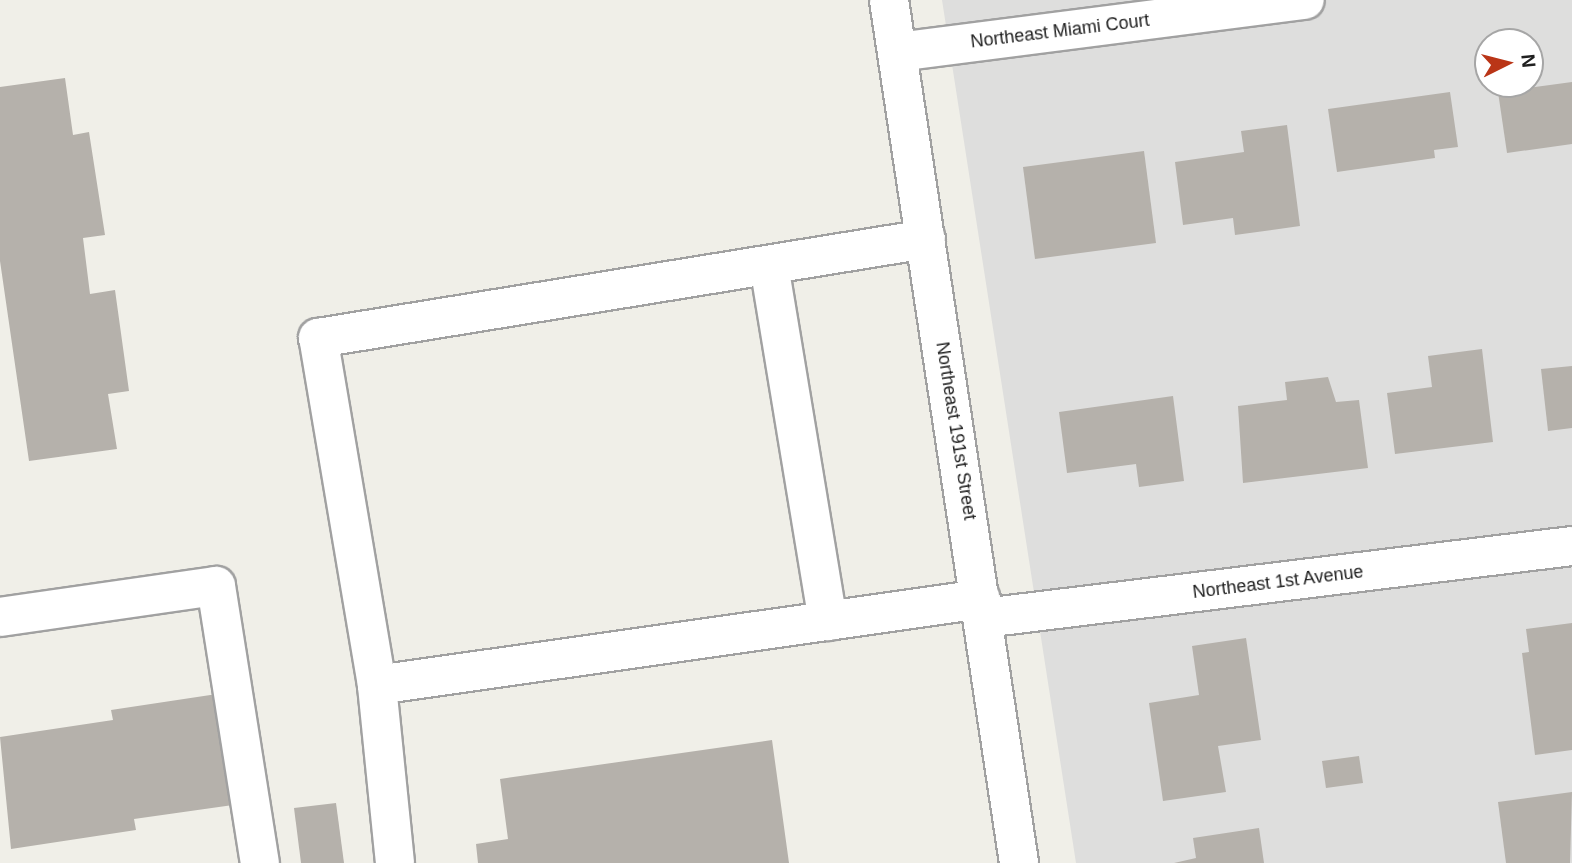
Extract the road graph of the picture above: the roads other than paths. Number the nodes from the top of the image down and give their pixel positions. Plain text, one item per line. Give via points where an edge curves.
1 (889, 0) edge
2 (1305, 0) edge
3 (898, 52) junction
4 (926, 239) junction
5 (769, 265) junction
6 (1572, 546) edge
7 (982, 608) junction
8 (0, 617) edge
9 (828, 621) junction
10 (377, 685) junction
11 (260, 863) edge
12 (395, 863) edge
13 (1019, 863) edge

1 - 3 street, Northeast 191st Street
2 - 3 street, Northeast Miami Court
3 - 4 street, Northeast 191st Street
4 - 5 street
4 - 7 street, Northeast 191st Street
5 - 9 street
5 - 10 street via 318,338
6 - 7 street, Northeast 1st Avenue
7 - 9 street, Northeast 1st Avenue
7 - 13 street, Northeast 191st Street
8 - 11 street via 216,586
9 - 10 street, Northeast 1st Avenue
10 - 12 street

